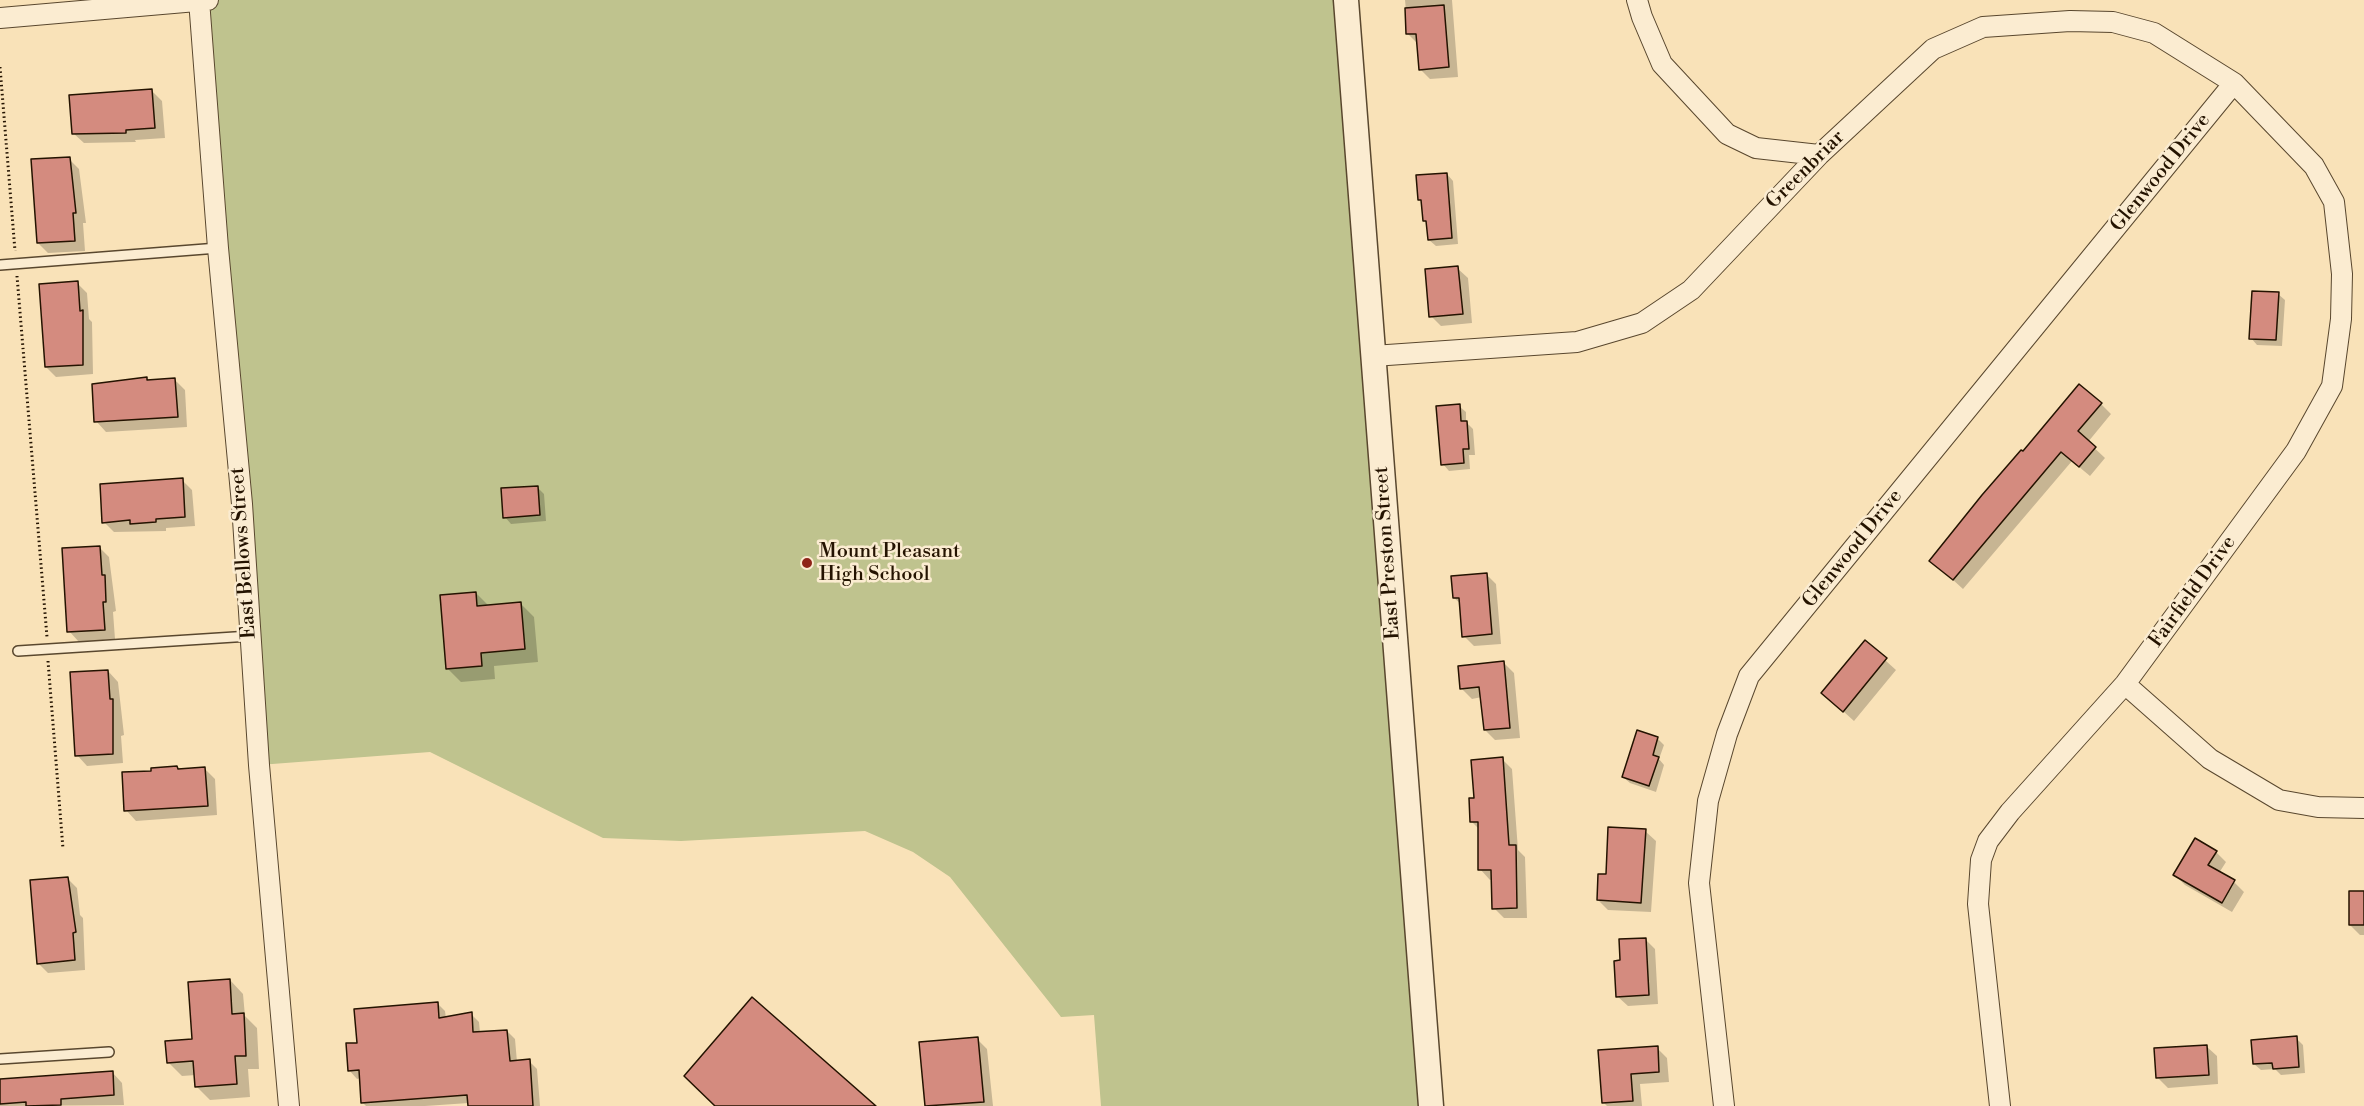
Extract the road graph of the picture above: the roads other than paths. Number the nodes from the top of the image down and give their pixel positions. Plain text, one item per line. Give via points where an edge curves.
1 (199, 0) edge
2 (208, 0) edge
3 (1346, 0) edge
4 (1638, 0) edge
5 (0, 18) edge
6 (2234, 83) junction
7 (1819, 155) junction
8 (218, 248) junction
9 (0, 265) edge
10 (1373, 356) junction
11 (250, 636) junction
12 (18, 651) dead end
13 (2125, 684) junction
14 (2364, 808) edge
15 (109, 1052) dead end
16 (0, 1059) edge
17 (289, 1106) edge
18 (1431, 1106) edge
19 (1724, 1106) edge
20 (2000, 1106) edge

1 - 2 street
1 - 5 street
1 - 8 street, East Bellows Street
3 - 10 street, East Preston Street
4 - 7 street via 1662,64 1727,134 1756,148
6 - 7 street, Greenbriar via 2154,33 2113,22 1983,27 1933,49
6 - 13 street, Fairfield Drive via 2314,166 2334,202 2342,274 2341,319 2332,386 2296,451
6 - 19 street, Glenwood Drive via 1749,676 1708,801 1699,883
7 - 10 street, Greenbriar via 1690,290 1642,323 1577,342
8 - 9 lane
8 - 11 street, East Bellows Street
10 - 18 street, East Preston Street
11 - 12 lane
11 - 17 street, East Bellows Street
13 - 14 street via 2210,759 2278,800 2318,807
13 - 20 street, Fairfield Drive via 2010,812 1988,841 1981,860 1978,904
15 - 16 lane

